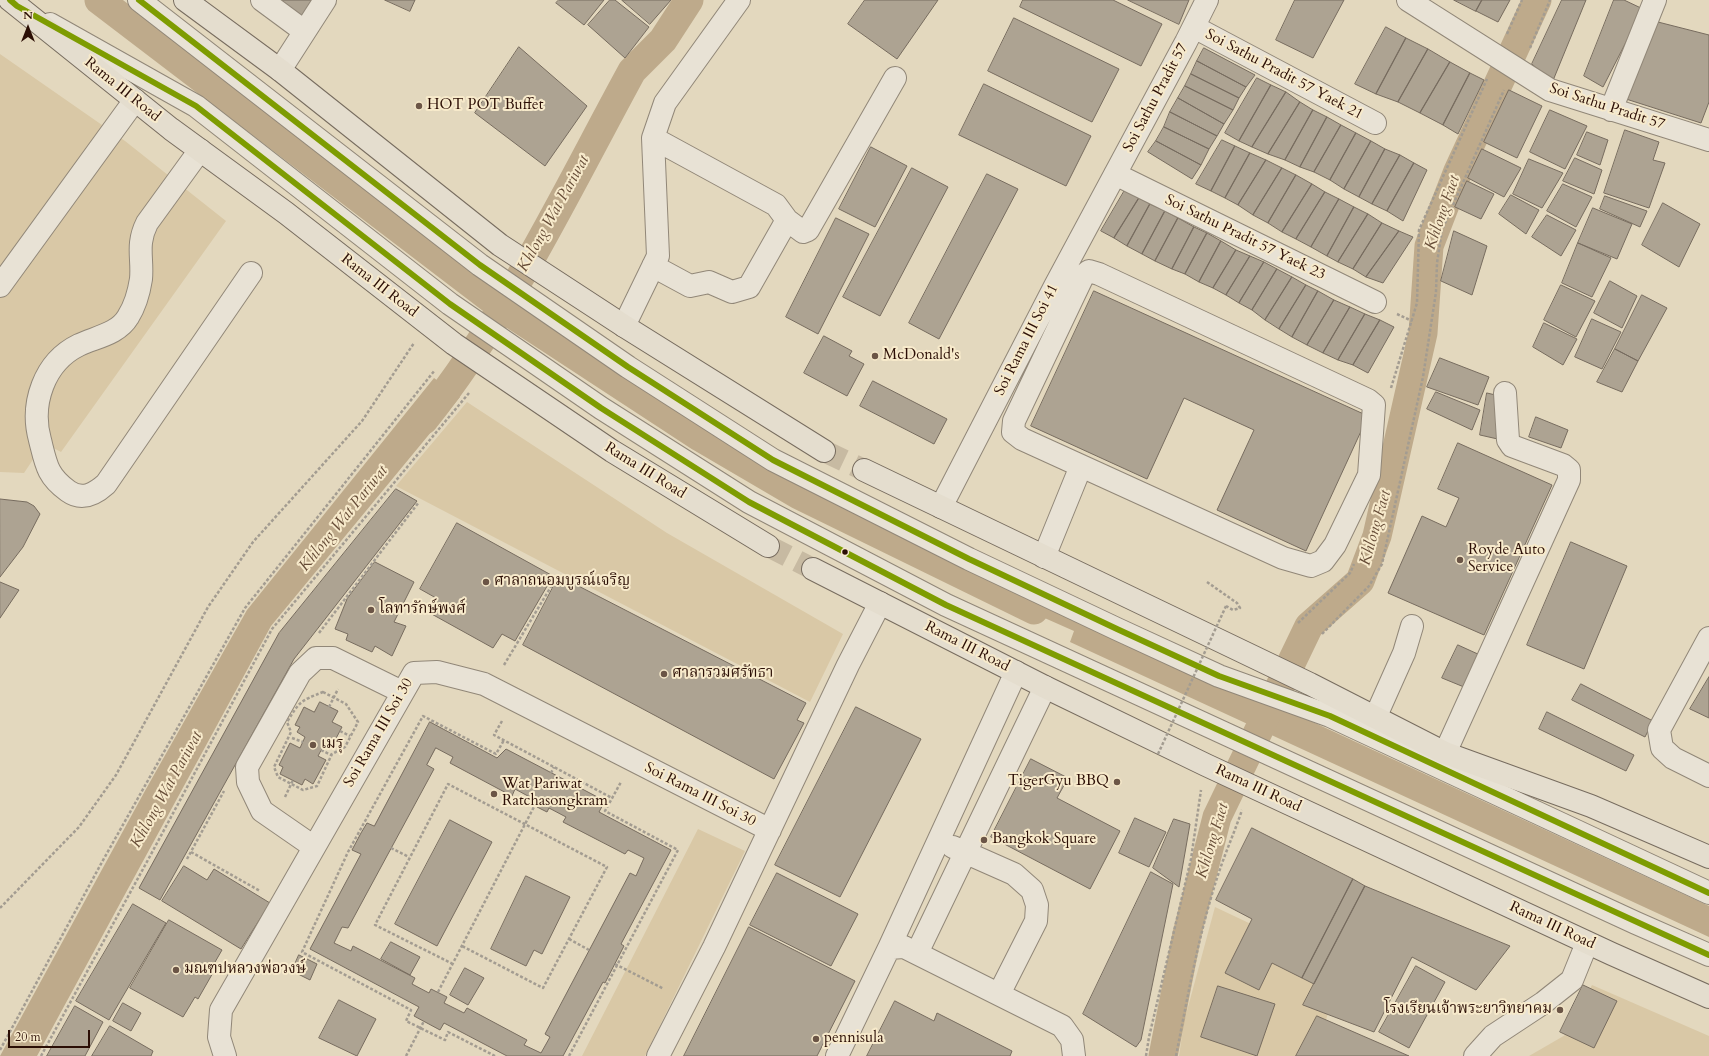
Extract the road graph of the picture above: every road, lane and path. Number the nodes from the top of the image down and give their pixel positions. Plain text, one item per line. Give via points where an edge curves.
1 (139, 0) edge
2 (185, 0) edge
3 (262, 0) edge
4 (325, 0) edge
5 (739, 0) edge
6 (1207, 0) edge
7 (1408, 0) edge
8 (1522, 0) edge
9 (1550, 0) edge
10 (1655, 0) edge
11 (14, 3) edge
12 (1194, 27) junction
13 (304, 31) junction
14 (1497, 56) junction
15 (280, 70) junction
16 (1518, 70) junction
17 (895, 78) dead end
18 (135, 100) junction
19 (1611, 110) junction
20 (1375, 123) dead end
21 (653, 138) junction
22 (1709, 140) edge
23 (200, 150) junction
24 (1115, 174) junction
25 (787, 220) junction
26 (653, 266) junction
27 (251, 273) dead end
28 (0, 286) edge
29 (1375, 302) dead end
30 (427, 324) junction
31 (624, 326) junction
32 (435, 370) dead end
33 (1390, 392) dead end
34 (468, 393) dead end
35 (1505, 393) dead end
36 (824, 451) tunnel mouth
37 (1081, 466) junction
38 (864, 470) tunnel mouth
39 (941, 507) junction
40 (768, 546) tunnel mouth
41 (1044, 557) junction
42 (1357, 559) dead end
43 (813, 569) tunnel mouth
44 (558, 575) dead end
45 (1207, 582) dead end
46 (880, 603) junction
47 (1298, 623) dead end
48 (1412, 626) dead end
49 (1322, 634) dead end
50 (1709, 638) edge
51 (1016, 672) junction
52 (1046, 687) junction
53 (339, 688) dead end
54 (491, 688) junction
55 (402, 692) junction
56 (333, 697) junction
57 (329, 706) dead end
58 (1375, 718) junction
59 (494, 735) dead end
60 (289, 736) junction
61 (504, 740) junction
62 (303, 742) dead end
63 (321, 750) dead end
64 (1445, 753) junction
65 (1158, 754) dead end
66 (331, 755) junction
67 (554, 767) junction
68 (551, 773) dead end
69 (1709, 776) edge
70 (293, 780) dead end
71 (291, 784) junction
72 (1202, 788) dead end
73 (285, 797) dead end
74 (537, 801) dead end
75 (1243, 808) dead end
76 (525, 824) junction
77 (770, 830) junction
78 (939, 841) junction
79 (314, 847) junction
80 (391, 848) dead end
81 (191, 852) dead end
82 (966, 852) junction
83 (409, 857) junction
84 (1709, 857) edge
85 (1709, 894) edge
86 (282, 904) junction
87 (0, 908) edge
88 (569, 939) junction
89 (1587, 943) junction
90 (462, 946) junction
91 (890, 948) junction
92 (590, 950) dead end
93 (917, 954) junction
94 (1709, 955) edge
95 (453, 964) junction
96 (616, 965) junction
97 (438, 992) dead end
98 (999, 994) junction
99 (1709, 997) edge
100 (686, 1001) junction
101 (424, 1021) dead end
102 (420, 1028) junction
103 (0, 1050) edge
104 (41, 1056) edge
105 (225, 1056) edge
106 (406, 1056) edge
107 (495, 1056) edge
108 (569, 1056) edge
109 (658, 1056) edge
110 (837, 1056) edge
111 (1074, 1056) edge
112 (1146, 1056) edge
113 (1176, 1056) edge
114 (1475, 1056) edge

1 - 85 street via 480,265 628,367 773,460 969,559 1219,676 1330,716
2 - 15 main road
3 - 13 street
4 - 13 street
5 - 21 street via 665,103
6 - 12 street, Soi Sathu Pradit 57
7 - 14 street, Soi Sathu Pradit 57
8 - 14 path
9 - 16 path
10 - 19 street
11 - 18 main road, Rama III Road
11 - 94 street via 196,106 450,304 601,408 749,502 946,605
12 - 20 street, Soi Sathu Pradit 57 Yaek 21
12 - 24 street, Soi Sathu Pradit 57
13 - 15 street
14 - 16 street, Soi Sathu Pradit 57
14 - 33 path via 1420,230 1417,303
15 - 31 main road via 500,245
16 - 19 street, Soi Sathu Pradit 57 via 1550,90
16 - 49 path via 1506,84 1442,230 1423,377 1382,564 1369,586
17 - 25 street via 808,230 803,232
18 - 23 main road, Rama III Road
18 - 28 street
19 - 22 street, Soi Sathu Pradit 57
21 - 25 street via 776,205
21 - 26 street via 658,256
23 - 27 street via 147,223 142,234 141,280 138,296 127,319 112,331 66,353 45,378 40,392 36,422 51,477 76,495 96,493 106,484
23 - 30 main road, Rama III Road via 286,213
24 - 29 street, Soi Sathu Pradit 57 Yaek 23
24 - 39 street, Soi Rama III Soi 41
25 - 26 street via 749,287 732,292 709,282 690,286
26 - 31 street
30 - 40 main road, Rama III Road via 486,367 612,451
30 - 87 path via 362,421 253,542 208,607 116,775 79,827
31 - 36 main road
32 - 103 path via 245,608
34 - 104 path via 272,629
35 - 64 street via 1508,440 1512,446 1563,465 1569,470 1569,480
37 - 37 street via 1283,558 1311,566 1323,562 1335,545 1369,475 1374,405 1106,277 1089,272 1083,276 1014,420 1013,428 1015,435
37 - 41 street
38 - 39 main road
39 - 41 main road
41 - 58 main road via 1310,684
42 - 47 path via 1350,573
43 - 46 main road, Rama III Road
44 - 54 path
45 - 65 path, bridge via 1237,603 1240,608 1233,610 1226,606
46 - 51 main road, Rama III Road
46 - 77 street, Soi Rama III Soi 30
48 - 58 street via 1404,653
50 - 69 street via 1659,730 1662,748 1673,758
51 - 52 main road, Rama III Road
51 - 78 street
52 - 82 street
52 - 89 main road, Rama III Road via 1206,765
53 - 56 path
54 - 55 street, Soi Rama III Soi 30 via 437,672 414,672
54 - 77 street, Soi Rama III Soi 30
55 - 79 street, Soi Rama III Soi 30
55 - 79 street via 333,658 316,658 300,673 247,767 248,782 262,811
56 - 57 path
56 - 60 path via 323,692 301,701 287,722 291,732
56 - 66 path via 346,704 358,722 345,747
58 - 64 main road
59 - 61 path
60 - 62 path
60 - 71 path via 274,767 278,777
61 - 67 path
61 - 102 path via 496,754 423,716 348,852 302,952 411,1010 406,1021
63 - 66 path
64 - 84 main road via 1590,806
66 - 71 path via 316,786 303,790
67 - 68 path
67 - 96 path via 612,798 605,811 678,850
70 - 71 path
71 - 73 path
72 - 112 path via 1191,859
74 - 76 path
75 - 113 path via 1219,872 1206,919
76 - 83 path via 448,784
76 - 88 path via 607,867
76 - 90 path
77 - 100 street, Soi Rama III Soi 30
78 - 82 street
78 - 91 street
79 - 86 street, Soi Rama III Soi 30
80 - 83 path
81 - 86 path
82 - 93 street
82 - 98 street via 1014,874 1032,890 1038,904 1036,921
83 - 95 path via 375,925
86 - 105 street, Soi Rama III Soi 30 via 221,1010 220,1037
88 - 90 path via 543,988
88 - 92 path
89 - 99 main road, Rama III Road
89 - 114 street via 1572,980 1493,1036
90 - 95 path
91 - 93 street via 904,947
91 - 110 street
93 - 98 street
95 - 97 path
96 - 100 path
96 - 108 path
98 - 111 street via 1062,1026 1072,1040
100 - 109 street, Soi Rama III Soi 30
101 - 102 path
102 - 106 path
102 - 107 path via 445,1040 448,1032

